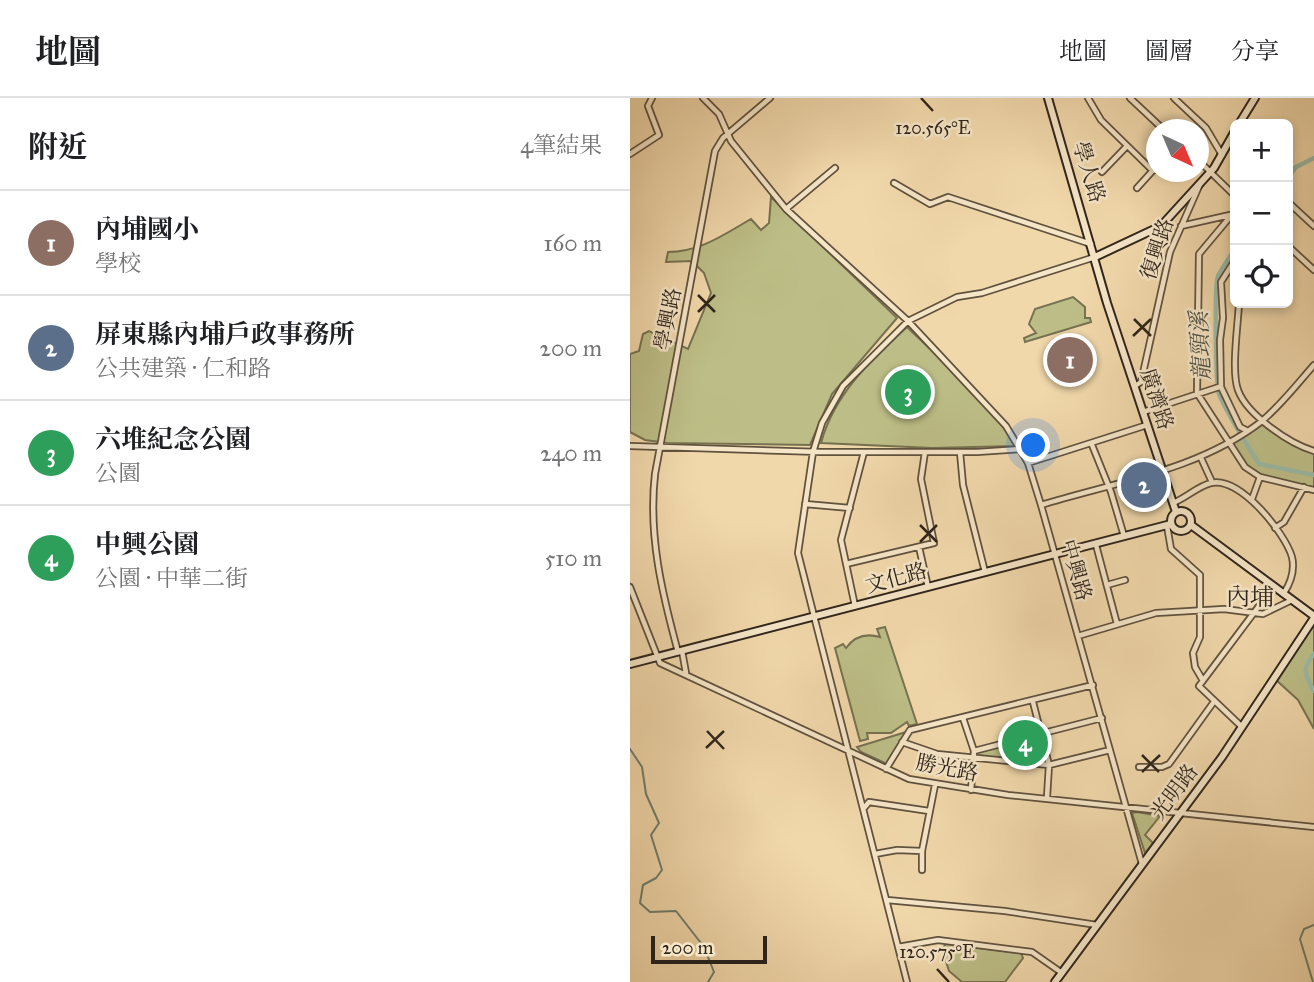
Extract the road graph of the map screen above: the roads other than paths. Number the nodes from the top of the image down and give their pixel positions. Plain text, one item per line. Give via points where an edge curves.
1 (652, 98) edge
2 (703, 98) edge
3 (770, 98) edge
4 (1048, 98) edge
5 (1088, 98) edge
6 (1130, 98) edge
7 (1174, 98) edge
8 (1255, 98) edge
9 (1152, 119) edge
10 (1242, 119) edge
11 (729, 133) junction
12 (1230, 140) edge
13 (1127, 146) junction
14 (630, 155) edge
15 (1222, 155) junction
16 (1146, 162) edge
17 (835, 168) dead end
18 (1210, 171) joint
19 (1102, 172) dead end
20 (1146, 178) edge
21 (1199, 182) edge
22 (1200, 182) edge
23 (894, 183) dead end
24 (1137, 188) dead end
25 (1230, 191) edge
26 (1293, 207) edge
27 (786, 209) junction
28 (1230, 214) edge
29 (1230, 217) edge
30 (1314, 226) edge
31 (1180, 227) junction
32 (1091, 245) junction
33 (1293, 251) edge
34 (1096, 257) junction
35 (1230, 267) edge
36 (1314, 270) edge
37 (1239, 308) edge
38 (908, 321) junction
39 (1314, 365) edge
40 (1135, 386) junction
41 (1217, 388) dead end
42 (1197, 393) junction
43 (1143, 412) junction
44 (1263, 420) junction
45 (1147, 425) junction
46 (1245, 431) junction
47 (1228, 441) junction
48 (1092, 444) junction
49 (630, 446) edge
50 (660, 447) junction
51 (1021, 449) junction
52 (1314, 450) edge
53 (813, 452) junction
54 (864, 452) junction
55 (925, 452) junction
56 (960, 452) junction
57 (1201, 457) junction
58 (1028, 463) junction
59 (1161, 470) junction
60 (1260, 477) junction
61 (1212, 482) junction
62 (1107, 485) junction
63 (1304, 487) junction
64 (1314, 489) edge
65 (1252, 500) junction
66 (1173, 503) junction
67 (805, 504) junction
68 (1041, 505) junction
69 (850, 508) junction
70 (1176, 512) junction
71 (1169, 525) junction
72 (1191, 525) junction
73 (1275, 528) junction
74 (1124, 538) junction
75 (1096, 545) junction
76 (919, 547) junction
77 (1055, 556) junction
78 (846, 564) junction
79 (985, 573) junction
80 (1125, 580) dead end
81 (1107, 585) junction
82 (1274, 586) junction
83 (630, 587) edge
84 (928, 587) junction
85 (1284, 593) junction
86 (1293, 600) junction
87 (855, 606) junction
88 (1200, 609) junction
89 (1252, 612) junction
90 (815, 617) junction
91 (1314, 617) edge
92 (1117, 624) junction
93 (1078, 636) junction
94 (680, 652) junction
95 (656, 658) junction
96 (630, 664) edge
97 (686, 674) junction
98 (1202, 679) junction
99 (1093, 685) junction
100 (1033, 702) junction
101 (1213, 703) junction
102 (963, 718) junction
103 (1102, 718) junction
104 (1242, 727) junction
105 (1041, 731) junction
106 (901, 742) junction
107 (1110, 750) junction
108 (974, 751) junction
109 (851, 753) junction
110 (974, 758) junction
111 (1049, 765) junction
112 (1139, 767) dead end
113 (886, 769) junction
114 (935, 785) junction
115 (971, 790) junction
116 (1047, 797) junction
117 (1126, 807) junction
118 (864, 808) junction
119 (929, 811) junction
120 (1181, 813) junction
121 (1314, 827) edge
122 (922, 851) junction
123 (875, 853) junction
124 (1143, 865) junction
125 (922, 870) dead end
126 (887, 900) junction
127 (1098, 925) junction
128 (898, 947) junction
129 (1062, 973) junction
130 (907, 982) edge
131 (1055, 982) edge

1 - 14 street via 648,106 659,135
2 - 11 street, 中興路
3 - 11 street, 學興路
4 - 32 main road, 學人路
5 - 13 street via 1101,120
6 - 9 street
7 - 15 street via 1206,128
8 - 10 main road
11 - 27 street, 中興路
11 - 50 street, 學興路 via 713,158
12 - 15 main road, 復興路
13 - 16 street
13 - 19 street
15 - 18 main road, 復興路
17 - 27 street
18 - 25 street
20 - 24 street
21 - 34 main road via 1154,232
22 - 31 street, 復興路
23 - 32 street via 930,204 948,197
26 - 30 street
27 - 38 street, 中興路
28 - 31 street
29 - 42 street via 1199,254
31 - 40 street, 復興路 via 1140,382
32 - 34 main road, 學人路
33 - 36 street
34 - 38 street via 957,297
34 - 40 main road, 廣濟路
35 - 46 street via 1220,290 1221,387
37 - 44 street via 1238,390
38 - 51 street, 中興路 via 1006,426
38 - 53 street via 843,386 822,423
39 - 44 street
40 - 43 main road, 廣濟路
41 - 42 street
42 - 43 street
42 - 47 street
43 - 45 main road, 廣濟路
44 - 46 street
44 - 52 street via 1294,443
45 - 48 street
45 - 59 main road, 廣濟路
46 - 47 street
47 - 57 street
47 - 60 street via 1245,467
48 - 58 street
48 - 62 street
49 - 50 street
50 - 53 street
50 - 94 street, 學興路 via 653,495 655,552
51 - 56 street
51 - 58 street, 中興路
53 - 54 street
53 - 67 street
54 - 55 street
54 - 69 street
55 - 56 street
55 - 76 street via 920,479 934,543
56 - 79 street via 962,485
57 - 59 street
57 - 61 street
58 - 68 street, 中興路
59 - 62 street
59 - 66 main road, 廣濟路
60 - 63 street
60 - 65 street
61 - 65 street via 1230,486
61 - 66 street
62 - 68 street
62 - 74 street
63 - 64 street
63 - 73 street via 1284,523
65 - 73 street
66 - 70 main road, 廣濟路
67 - 69 street
67 - 90 street via 797,547
68 - 77 street, 中興路
69 - 78 street via 841,540
70 - 71 main road
70 - 72 main road via 1189,514
71 - 72 main road via 1180,531
71 - 74 main road, 文化路
71 - 88 street via 1171,549 1199,575
72 - 82 main road
73 - 85 street via 1292,558 1290,584
74 - 75 main road, 文化路
75 - 77 main road, 文化路
75 - 81 street
76 - 78 street
76 - 84 street
77 - 79 main road, 文化路
77 - 93 street, 中興路
78 - 87 street
79 - 84 main road, 文化路
80 - 81 street
81 - 92 street
82 - 85 main road
82 - 89 street
83 - 95 street
84 - 87 main road, 文化路
85 - 86 main road
86 - 89 street via 1263,614
86 - 91 main road
87 - 90 main road, 文化路
88 - 89 street
88 - 92 street via 1156,613
88 - 98 street via 1200,637 1193,653
89 - 98 street
90 - 94 main road, 文化路
90 - 109 street
91 - 104 main road, 光明路
92 - 93 street
93 - 99 street, 中興路
94 - 95 main road, 文化路
94 - 97 street
95 - 96 main road, 文化路
95 - 97 street, 勝光路
97 - 109 street, 勝光路
98 - 101 street via 1199,686
99 - 100 street
99 - 103 street, 中興路
100 - 102 street
100 - 105 street
101 - 104 street
101 - 112 street via 1170,764
102 - 106 street via 911,730
102 - 108 street
103 - 105 street
103 - 107 street, 中興路
104 - 120 main road, 光明路
105 - 108 street
105 - 111 street
106 - 110 street via 917,750
106 - 113 street
107 - 111 street
107 - 117 street, 中興路
108 - 110 street
109 - 113 street, 勝光路
109 - 118 street
110 - 111 street
110 - 115 street
111 - 116 street
113 - 114 street, 勝光路
114 - 115 street, 勝光路
114 - 119 street
115 - 116 street, 勝光路
116 - 117 street, 勝光路
117 - 120 street, 勝光路
117 - 124 street, 中興路
118 - 119 street via 869,802
118 - 123 street
119 - 122 street
120 - 121 street, 勝光路
120 - 124 main road, 光明路
122 - 123 street
122 - 125 street
123 - 126 street
124 - 127 main road, 光明路
126 - 127 street
126 - 128 street
127 - 129 main road, 光明路
128 - 129 street via 938,940 1032,952
128 - 130 street
129 - 131 main road, 光明路

